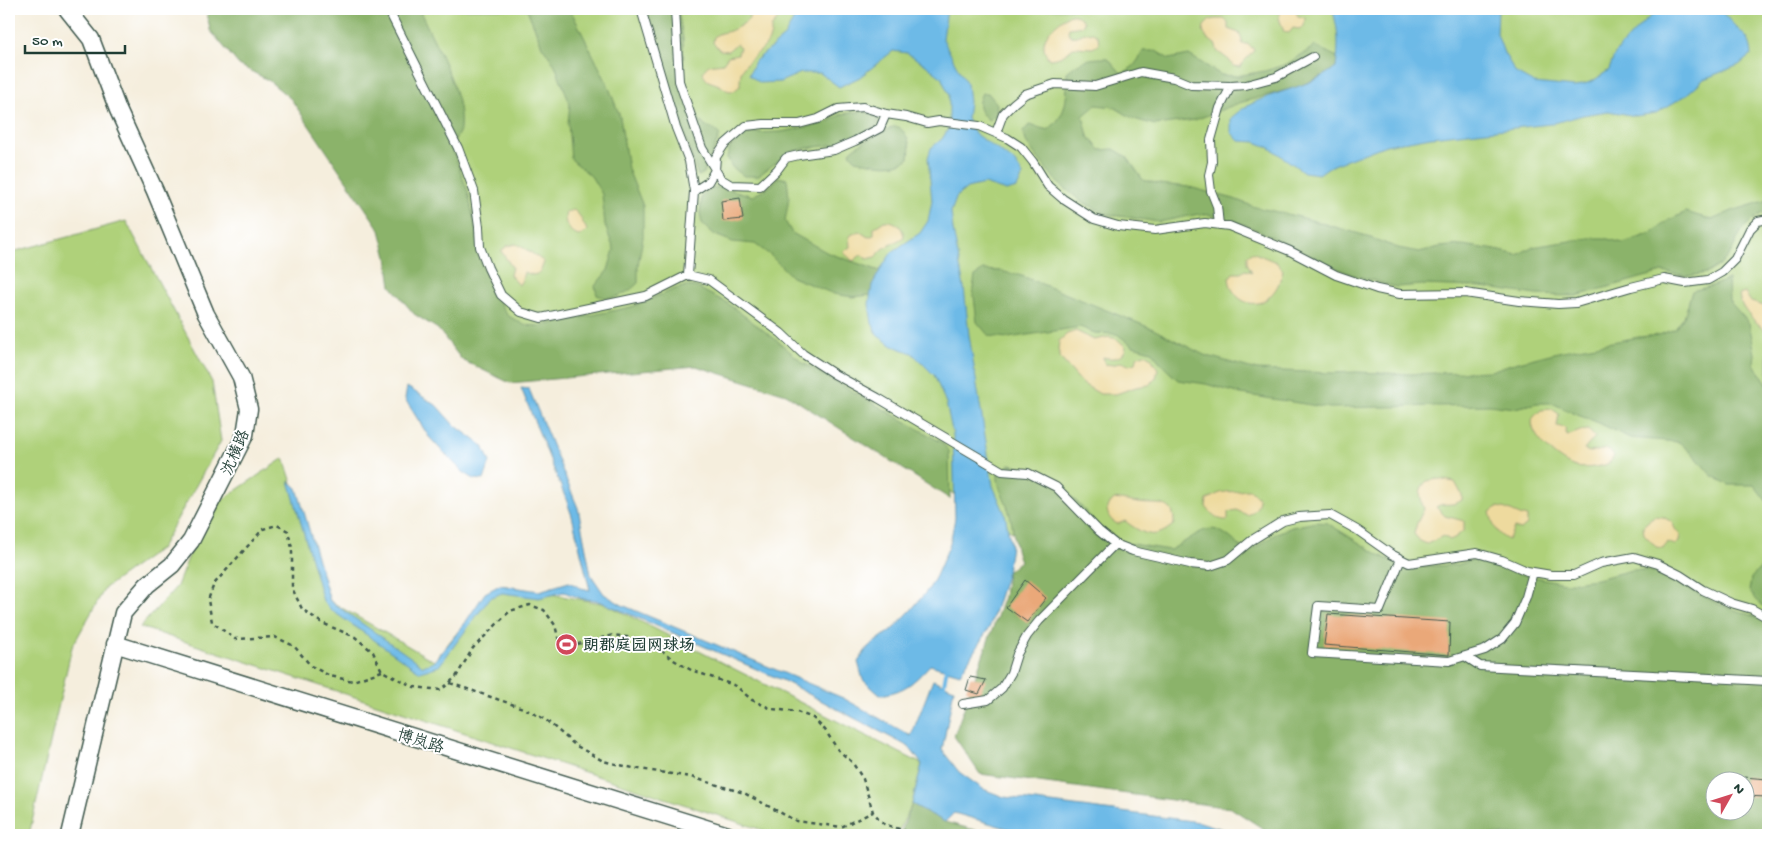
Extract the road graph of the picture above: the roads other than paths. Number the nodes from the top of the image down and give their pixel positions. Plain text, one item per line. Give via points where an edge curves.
1 (67, 9) edge
2 (388, 9) edge
3 (641, 9) edge
4 (675, 9) edge
5 (1313, 57) dead end
6 (1231, 86) junction
7 (886, 114) junction
8 (996, 133) junction
9 (715, 170) junction
10 (694, 191) junction
11 (1768, 220) edge
12 (1219, 225) junction
13 (688, 275) junction
14 (1115, 544) junction
15 (1401, 559) junction
16 (1533, 572) junction
17 (1768, 618) edge
18 (115, 644) junction
19 (1466, 657) junction
20 (1768, 681) edge
21 (963, 704) dead end
22 (70, 835) edge
23 (728, 835) edge

1 - 18 street, 沈横路 via 91,39 206,314 242,377 249,409 245,435 191,541 172,565 147,585 123,613
2 - 13 lane via 458,148 474,191 480,247 501,295 521,312 541,318 646,296
3 - 10 lane via 689,161
4 - 9 lane via 680,81 702,148
5 - 6 lane via 1276,77
6 - 8 lane via 1191,85 1141,72 1095,86 1055,84 1025,94 1014,103 1003,114
6 - 12 lane via 1220,108 1211,140 1209,175
7 - 8 lane via 927,123 939,121 978,126
7 - 9 lane via 863,107 838,109 799,124 746,126 724,145 716,157
7 - 9 lane via 880,128 855,141 834,150 786,158 760,186 731,185
8 - 12 lane via 1021,147 1048,186 1094,219 1118,226 1155,230 1206,222
9 - 10 lane via 708,182
10 - 13 lane
11 - 12 lane via 1758,221 1750,229 1736,259 1708,280 1685,283 1664,280 1576,303 1558,304 1465,293 1400,294 1377,289 1336,275 1229,226
13 - 14 lane via 709,280 803,354 1002,471 1028,473 1056,487
14 - 15 lane via 1133,551 1210,566 1228,560 1283,521 1330,515
14 - 21 lane via 1027,636 1002,688 988,700
15 - 16 lane via 1409,563 1477,553
15 - 19 lane via 1380,610 1318,606 1312,653 1449,661
16 - 17 lane via 1574,575 1601,563 1634,557 1665,568 1704,590
16 - 19 lane via 1515,623 1502,639
18 - 22 street, 沈横路
18 - 23 street, 博岚路
19 - 20 lane via 1480,666

